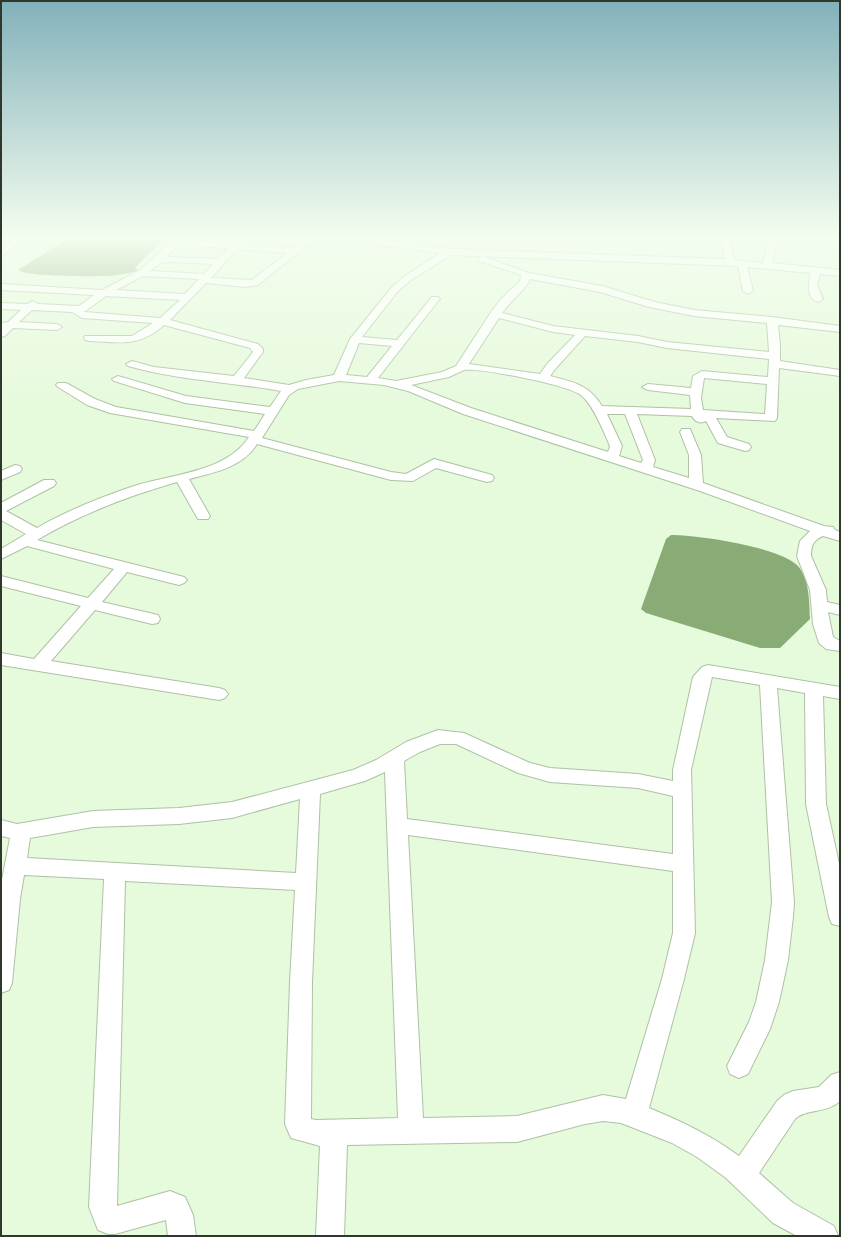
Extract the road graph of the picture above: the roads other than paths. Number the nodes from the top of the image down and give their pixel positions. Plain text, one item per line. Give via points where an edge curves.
1 (45, 294) edge
2 (102, 294) edge
3 (140, 294) edge
4 (189, 294) edge
5 (391, 294) edge
6 (513, 294) edge
7 (617, 294) edge
8 (816, 294) edge
9 (187, 296) junction
10 (435, 299) dead end
11 (818, 299) dead end
12 (1, 306) edge
13 (29, 307) junction
14 (78, 309) junction
15 (494, 314) junction
16 (772, 320) junction
17 (162, 321) junction
18 (5, 325) edge
19 (57, 327) dead end
20 (840, 329) edge
21 (582, 333) junction
22 (1, 334) edge
23 (88, 338) dead end
24 (355, 339) junction
25 (399, 344) junction
26 (775, 360) junction
27 (132, 364) dead end
28 (462, 366) junction
29 (840, 373) edge
30 (339, 378) junction
31 (118, 379) dead end
32 (543, 379) junction
33 (237, 380) junction
34 (370, 381) junction
35 (774, 381) junction
36 (62, 385) dead end
37 (395, 385) junction
38 (648, 387) dead end
39 (290, 390) junction
40 (696, 392) junction
41 (597, 410) junction
42 (629, 410) junction
43 (272, 411) junction
44 (697, 412) junction
45 (771, 418) junction
46 (711, 419) junction
47 (686, 432) dead end
48 (256, 438) junction
49 (745, 447) dead end
50 (612, 459) junction
51 (15, 469) dead end
52 (646, 470) junction
53 (1, 476) edge
54 (181, 478) junction
55 (487, 478) dead end
56 (49, 483) dead end
57 (696, 485) junction
58 (1, 508) edge
59 (1, 514) edge
60 (203, 516) dead end
61 (821, 530) junction
62 (840, 531) edge
63 (31, 537) junction
64 (840, 537) edge
65 (1, 554) edge
66 (124, 567) junction
67 (179, 580) dead end
68 (1, 581) edge
69 (91, 604) junction
70 (820, 606) junction
71 (840, 610) edge
72 (152, 619) dead end
73 (840, 646) edge
74 (1, 659) edge
75 (38, 664) junction
76 (768, 681) junction
77 (814, 689) junction
78 (840, 693) edge
79 (219, 694) dead end
80 (394, 758) junction
81 (310, 790) junction
82 (681, 790) junction
83 (398, 826) junction
84 (9, 830) edge
85 (683, 864) junction
86 (15, 866) junction
87 (115, 872) junction
88 (305, 882) junction
89 (840, 917) edge
90 (1, 970) edge
91 (1, 983) edge
92 (739, 1066) dead end
93 (840, 1084) edge
94 (635, 1114) junction
95 (411, 1131) junction
96 (334, 1132) junction
97 (742, 1175) junction
98 (182, 1236) edge
99 (330, 1236) edge
100 (824, 1236) edge

1 - 13 street
2 - 14 street
3 - 9 street
4 - 9 street
5 - 24 street
6 - 15 street
7 - 16 street via 688,312
8 - 11 street
9 - 17 street
10 - 25 street
12 - 13 street
13 - 14 street
13 - 18 street
14 - 17 street via 77,312 82,315
15 - 21 street via 540,327
15 - 28 street
16 - 20 street
16 - 26 street
17 - 23 street via 148,333 133,339
17 - 33 street via 201,330 258,349
18 - 19 street
18 - 22 street
21 - 26 street
21 - 32 street via 551,366
24 - 25 street
24 - 30 street
25 - 34 street
26 - 29 street
26 - 35 street
27 - 33 street via 153,370
28 - 32 street
28 - 37 street via 445,375
30 - 34 street
30 - 39 street via 306,383
31 - 43 street via 185,398
32 - 41 street via 578,387 590,398
33 - 39 street
34 - 37 street
35 - 40 street via 702,374 699,376
35 - 45 street
36 - 48 street via 91,402 114,410
37 - 50 street via 412,388 467,411
38 - 40 street
39 - 43 street
40 - 44 street
41 - 42 street
41 - 50 street via 616,446
42 - 44 street
42 - 52 street via 649,460
43 - 48 street
44 - 45 street
44 - 46 street via 699,419
45 - 46 street via 773,426 769,427
46 - 49 street via 722,440
47 - 57 street via 695,455
48 - 54 street via 248,449 232,461
48 - 55 street via 391,476 408,478 434,463
50 - 52 street
51 - 53 street
52 - 57 street
54 - 60 street
54 - 63 street via 138,489 93,506
56 - 58 street
57 - 61 street
59 - 63 street
61 - 62 street
61 - 64 street
61 - 70 street via 809,538 803,550 818,590
63 - 65 street
63 - 66 street
66 - 67 street
66 - 69 street
68 - 69 street
69 - 72 street
69 - 75 street
70 - 71 street
70 - 73 street via 825,640 832,645
74 - 75 street
75 - 79 street
76 - 77 street
76 - 82 street via 714,672 704,673 682,770
76 - 92 street via 783,902 781,934 775,974 762,1017
77 - 78 street
77 - 89 street via 816,804
80 - 81 street via 358,776
80 - 82 street via 428,740 458,738 525,768 550,775 638,781
80 - 83 street
81 - 84 street via 209,814 93,819
81 - 88 street
82 - 85 street
83 - 85 street
83 - 95 street
84 - 86 street via 20,838
85 - 94 street via 684,932
86 - 87 street
86 - 90 street via 8,899
87 - 88 street
87 - 98 street via 103,1206 108,1220 115,1220 170,1205 175,1207 179,1215
88 - 96 street via 298,1124 300,1129 308,1132
90 - 91 street
93 - 97 street via 825,1098 793,1104 786,1110
94 - 95 street via 603,1108 517,1129
94 - 97 street via 706,1148
95 - 96 street
96 - 99 street
97 - 100 street via 783,1213

